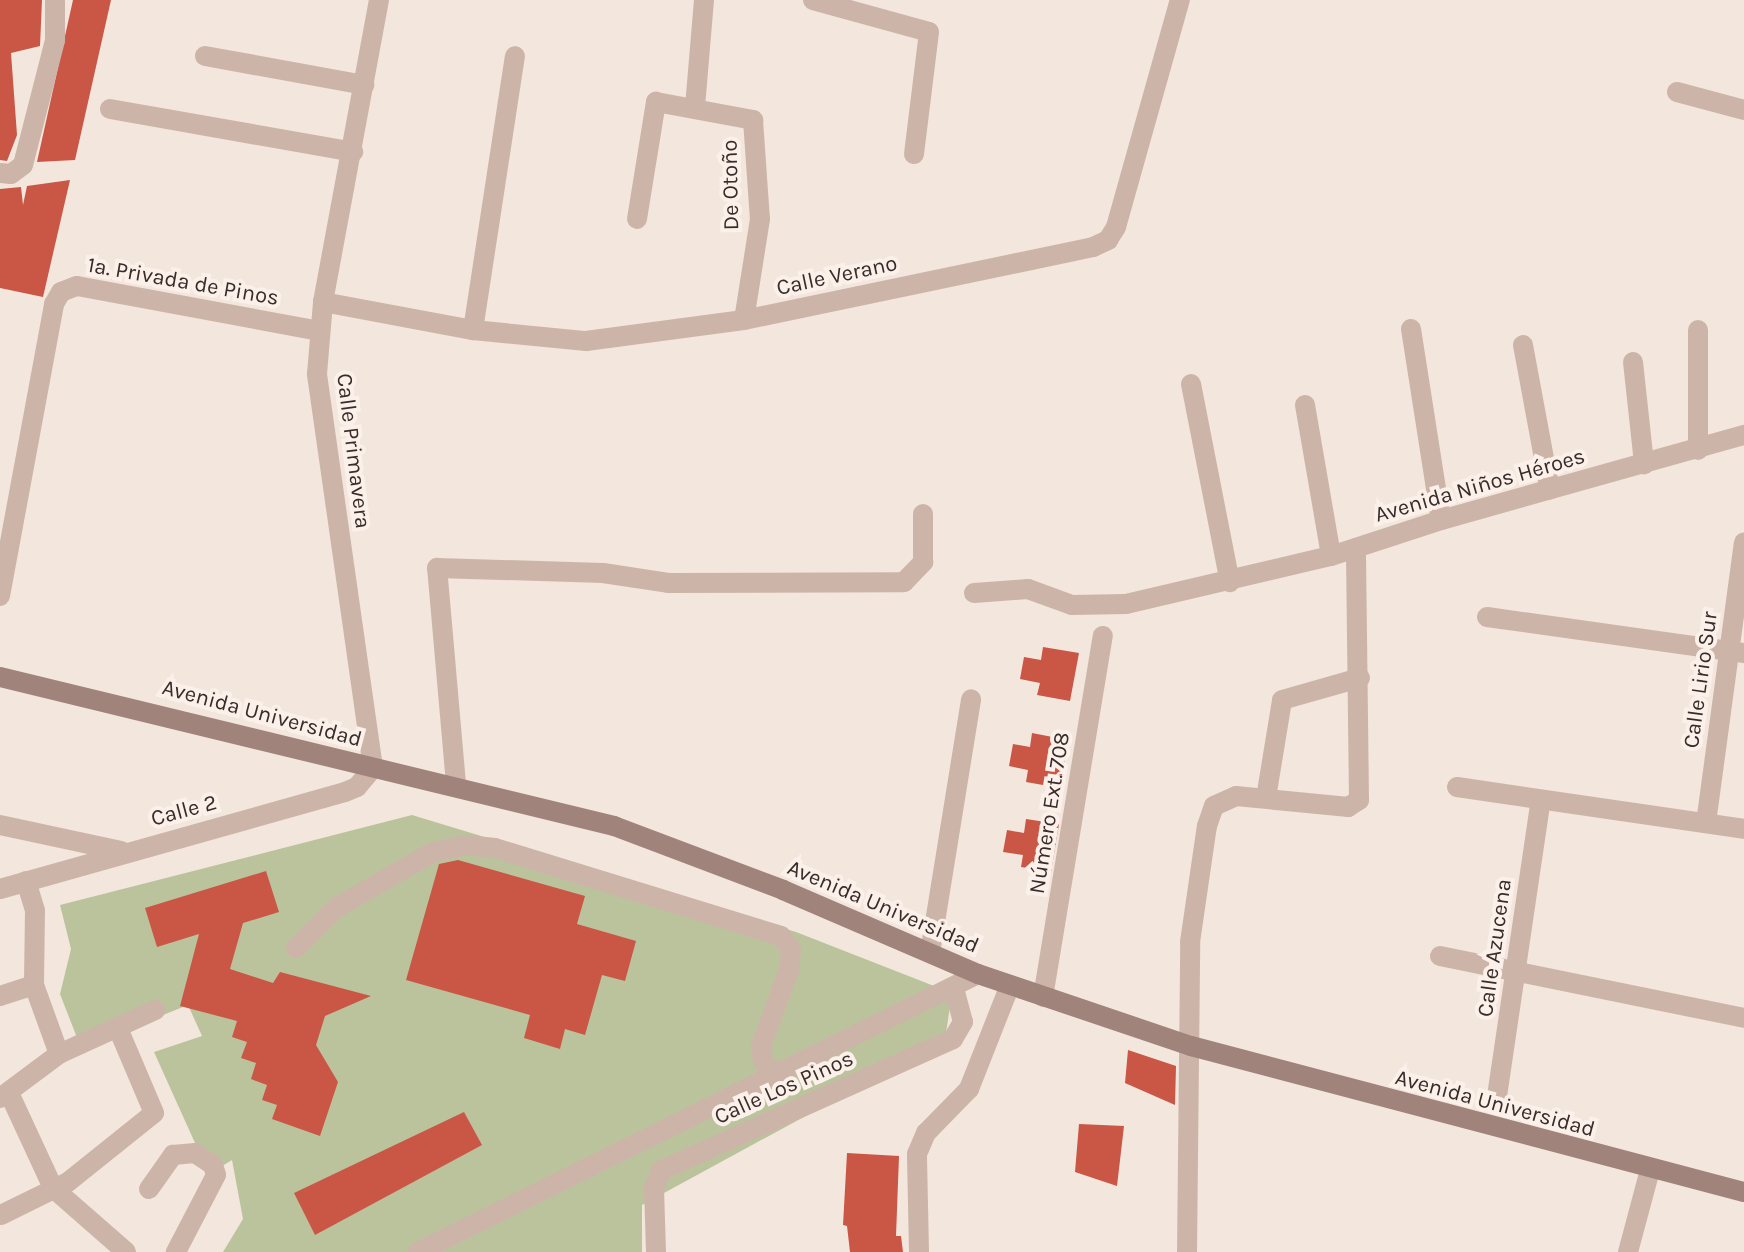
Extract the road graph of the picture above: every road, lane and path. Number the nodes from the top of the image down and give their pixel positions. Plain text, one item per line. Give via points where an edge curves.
1 (55, 0) edge
2 (379, 0) edge
3 (704, 0) edge
4 (813, 0) edge
5 (1180, 0) edge
6 (205, 56) dead end
7 (515, 56) dead end
8 (364, 85) junction
9 (1677, 92) dead end
10 (695, 107) junction
11 (110, 109) dead end
12 (1744, 110) edge
13 (353, 152) junction
14 (914, 154) dead end
15 (0, 173) edge
16 (637, 219) dead end
17 (323, 302) junction
18 (744, 320) junction
19 (1411, 329) dead end
20 (473, 330) junction
21 (1698, 330) dead end
22 (319, 331) junction
23 (1523, 345) dead end
24 (1633, 362) dead end
25 (1191, 384) dead end
26 (1305, 405) dead end
27 (1744, 435) edge
28 (1698, 450) junction
29 (1644, 464) junction
30 (1550, 490) junction
31 (923, 514) dead end
32 (1441, 520) junction
33 (1744, 543) edge
34 (1356, 548) junction
35 (1331, 556) junction
36 (1230, 582) junction
37 (974, 593) dead end
38 (0, 596) edge
39 (1487, 617) dead end
40 (1103, 636) dead end
41 (1736, 652) edge
42 (0, 677) edge
43 (1360, 678) junction
44 (971, 699) dead end
45 (373, 768) junction
46 (456, 784) junction
47 (1457, 787) dead end
48 (1266, 798) junction
49 (1541, 800) junction
50 (1706, 823) junction
51 (0, 825) edge
52 (1744, 829) edge
53 (124, 852) junction
54 (26, 881) junction
55 (0, 889) edge
56 (296, 948) dead end
57 (930, 953) junction
58 (1440, 956) dead end
59 (1516, 971) junction
60 (978, 974) junction
61 (34, 985) junction
62 (1010, 985) junction
63 (954, 989) junction
64 (0, 996) edge
65 (1043, 997) junction
66 (155, 1010) dead end
67 (1744, 1018) edge
68 (118, 1028) junction
69 (1191, 1046) junction
70 (59, 1054) junction
71 (773, 1073) junction
72 (4, 1095) edge
73 (1496, 1103) dead end
74 (1650, 1170) junction
75 (53, 1188) junction
76 (149, 1189) dead end
77 (1744, 1192) edge
78 (1, 1215) edge
79 (126, 1252) edge
80 (176, 1252) edge
81 (418, 1252) edge
82 (656, 1252) edge
83 (919, 1252) edge
84 (1187, 1252) edge
85 (1628, 1252) edge

1 - 15 street via 55,40 23,165 11,174
2 - 8 street, Calle Primavera
3 - 10 street
4 - 14 street via 929,32
5 - 18 street, Calle Verano via 1108,240
6 - 8 street
7 - 20 street
8 - 13 street, Calle Primavera
9 - 12 street
10 - 16 street via 656,102
10 - 18 street, De Otoño via 753,120 760,219
11 - 13 street
13 - 17 street, Calle Primavera
17 - 20 street, Calle Verano
17 - 22 street, Calle Primavera
18 - 20 street, Calle Verano via 586,341
19 - 32 street
21 - 28 street
22 - 38 street, 1a. Privada de Pinos via 77,286 61,292 54,304
22 - 45 street, Calle Primavera via 323,428
23 - 30 street
24 - 29 street
25 - 36 street
26 - 35 street
27 - 28 street, Avenida Niños Héroes
28 - 29 street, Avenida Niños Héroes
29 - 30 street, Avenida Niños Héroes
30 - 32 street, Avenida Niños Héroes
31 - 46 street via 923,562 904,582 668,583 603,573 437,568
32 - 34 street, Avenida Niños Héroes
33 - 41 street, Calle Lirio Sur
34 - 35 street, Avenida Niños Héroes
34 - 43 street
35 - 36 street, Avenida Niños Héroes
36 - 37 street, Avenida Niños Héroes via 1097,608 1028,589
39 - 41 street
40 - 65 street, Número Ext. 708
41 - 50 street, Calle Lirio Sur
42 - 45 street, Avenida Universidad
43 - 48 street via 1282,700
43 - 48 street via 1361,791 1356,804
44 - 57 street
45 - 46 street, Avenida Universidad
45 - 53 street, Calle 2 via 357,787 345,792
46 - 57 street, Avenida Universidad via 614,826
47 - 49 street
48 - 69 street via 1226,798 1210,813 1190,942
49 - 50 street
49 - 59 street, Calle Azucena
50 - 52 street
51 - 53 street
53 - 54 street, Calle 2
54 - 55 street, Calle 2
54 - 61 street via 35,911
56 - 71 street via 336,908 433,852 466,845 495,848 781,936 791,949 789,970 761,1046
57 - 60 street, Avenida Universidad
58 - 59 street
59 - 67 street
59 - 73 street, Calle Azucena
60 - 62 street, Avenida Universidad
60 - 63 street
61 - 64 street
61 - 70 street
62 - 65 street, Avenida Universidad
62 - 83 street via 969,1089 926,1133 917,1154
63 - 71 street
63 - 82 street, Calle Los Pinos via 963,1022 953,1039 657,1174
65 - 69 street, Avenida Universidad
66 - 68 street
68 - 70 street
68 - 75 street via 154,1113 68,1182
69 - 74 street, Avenida Universidad
69 - 84 street
70 - 72 street
71 - 81 street
72 - 75 street
74 - 77 street, Avenida Universidad
74 - 85 street
75 - 78 street
75 - 79 street
76 - 80 street via 173,1155 195,1153 213,1165 216,1175

